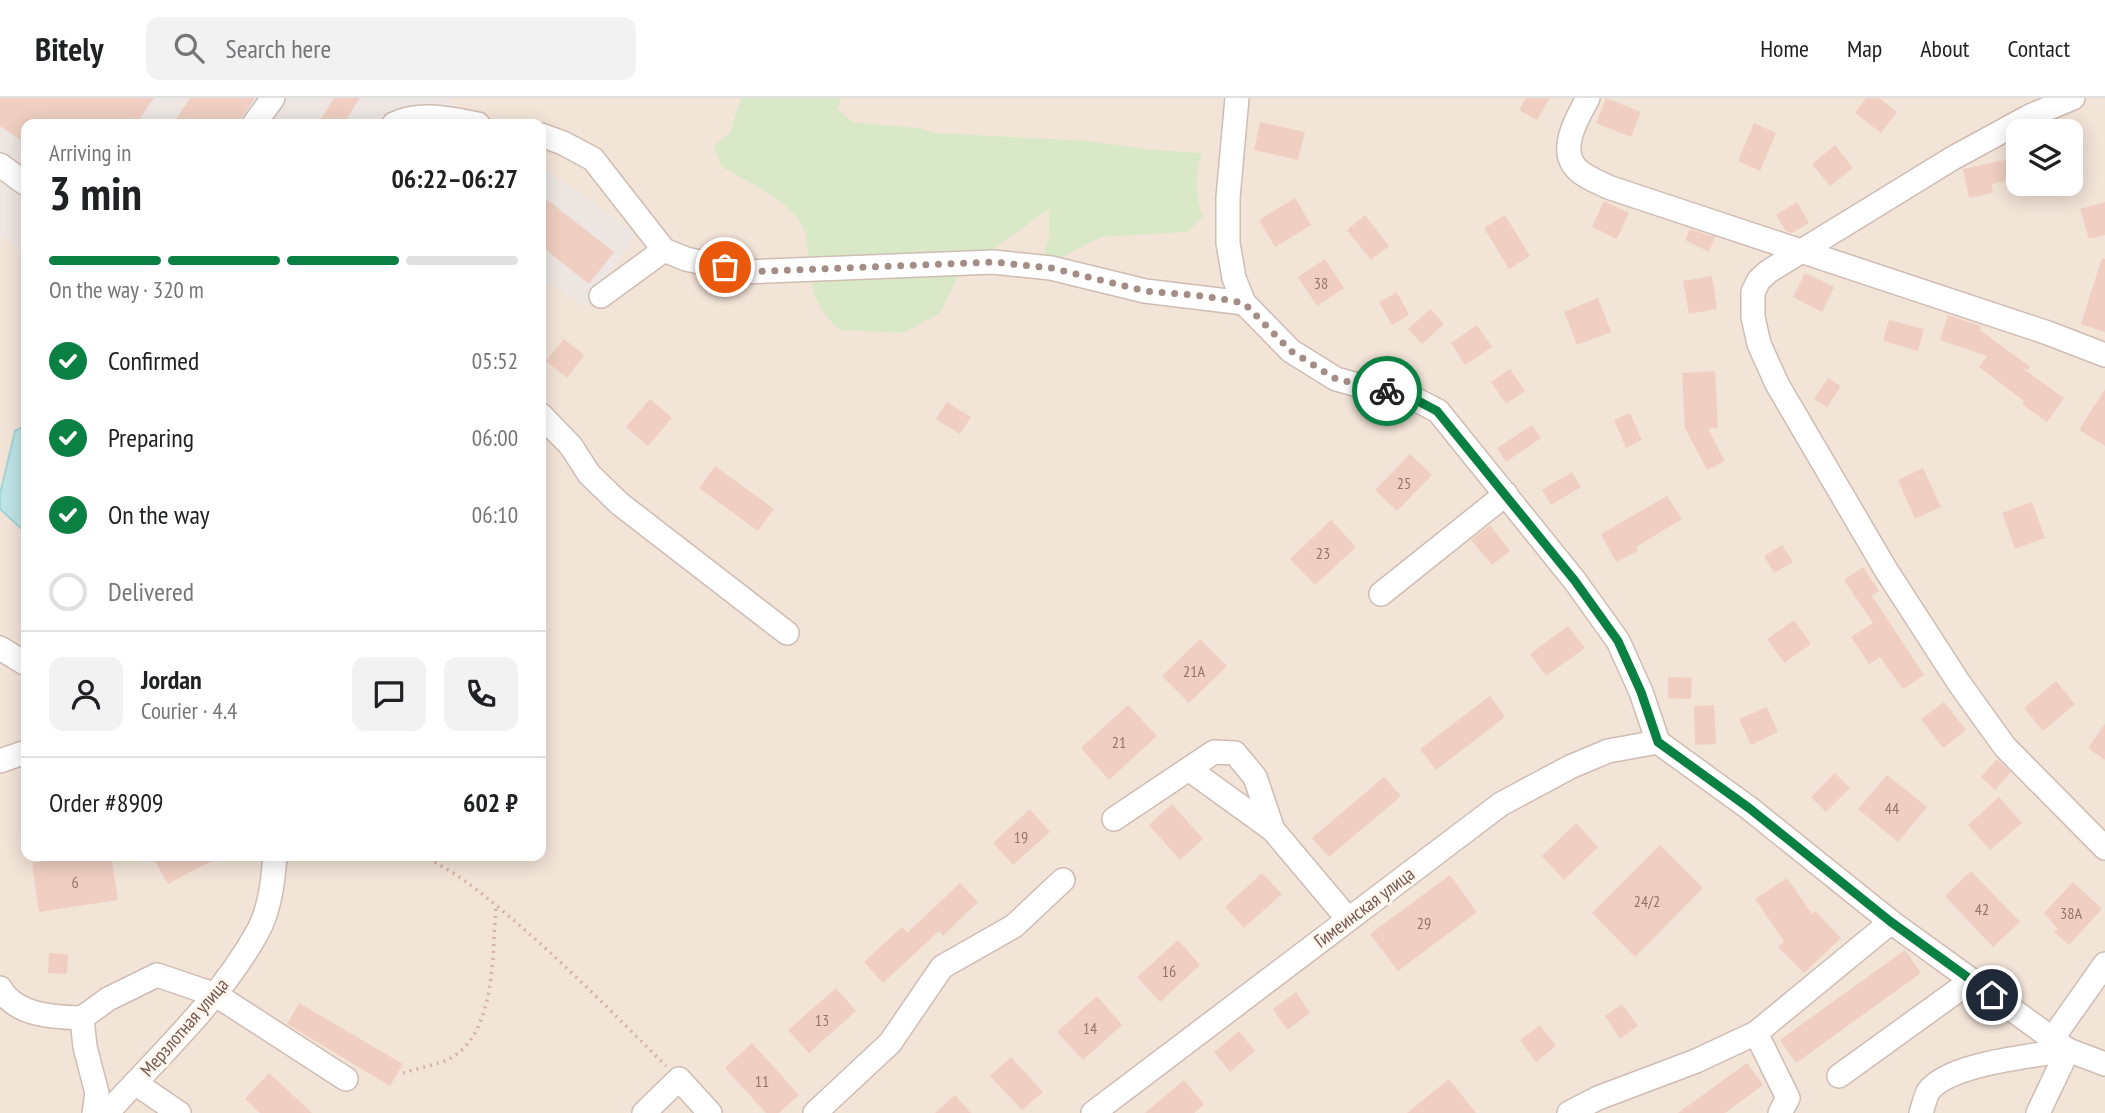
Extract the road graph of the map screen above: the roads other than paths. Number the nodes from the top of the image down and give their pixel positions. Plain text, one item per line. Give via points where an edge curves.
1 (273, 98) edge
2 (1237, 98) edge
3 (1588, 98) edge
4 (2073, 98) edge
5 (258, 119) edge
6 (405, 119) edge
7 (451, 119) edge
8 (546, 137) edge
9 (0, 165) edge
10 (21, 180) edge
11 (664, 250) junction
12 (1798, 251) junction
13 (601, 296) dead end
14 (1244, 303) junction
15 (2105, 355) edge
16 (546, 420) edge
17 (1506, 494) junction
18 (1381, 594) dead end
19 (787, 633) dead end
20 (0, 648) edge
21 (21, 661) edge
22 (1658, 742) junction
23 (21, 754) edge
24 (0, 761) edge
25 (1190, 770) junction
26 (1114, 819) dead end
27 (1273, 830) junction
28 (2105, 848) edge
29 (275, 861) edge
30 (1063, 880) dead end
31 (1348, 919) junction
32 (1891, 922) junction
33 (2105, 964) edge
34 (1972, 980) junction
35 (0, 988) edge
36 (216, 995) junction
37 (82, 1018) junction
38 (1756, 1033) junction
39 (2060, 1044) junction
40 (2105, 1064) edge
41 (1839, 1076) dead end
42 (346, 1079) dead end
43 (135, 1083) junction
44 (94, 1113) edge
45 (107, 1113) edge
46 (179, 1113) edge
47 (644, 1113) edge
48 (710, 1113) edge
49 (815, 1113) edge
50 (1093, 1113) edge
51 (1569, 1113) edge
52 (1780, 1113) edge
53 (1921, 1113) edge
54 (2038, 1113) edge

1 - 5 street
2 - 14 street via 1228,243
3 - 12 street via 1569,145 1569,159 1579,172 1608,187
4 - 12 street via 1952,158
6 - 7 street
8 - 11 street via 593,159
9 - 10 street
11 - 13 street
11 - 14 street via 745,272 1005,263 1051,268 1145,291
12 - 15 street
12 - 28 street via 1759,280 1753,292 1759,344 1777,384 1886,570 1959,683 2005,747
14 - 17 street via 1291,351 1336,379 1405,394 1437,411
16 - 19 street via 620,504
17 - 18 street
17 - 22 street via 1618,641
20 - 21 street
22 - 31 street, Гимеинская улица via 1608,751 1501,804
22 - 32 street
23 - 24 street
25 - 26 street
25 - 27 street
25 - 27 street via 1214,752 1236,753 1255,777
27 - 31 street
29 - 36 street, Мерзлотная улица via 259,931
30 - 49 street via 1013,926 942,967 890,1043
31 - 50 street, Гимеинская улица
32 - 34 street
32 - 38 street
33 - 39 street
34 - 39 street
34 - 41 street
35 - 37 street via 6,1000 44,1017
36 - 37 street via 157,975 108,999
36 - 42 street
36 - 43 street, Мерзлотная улица
37 - 44 street via 97,1093
38 - 51 street
38 - 52 street via 1787,1098
39 - 40 street
39 - 53 street via 1981,1064 1948,1078 1929,1091
39 - 54 street
43 - 45 street, Мерзлотная улица
43 - 46 street
47 - 48 street via 679,1079

